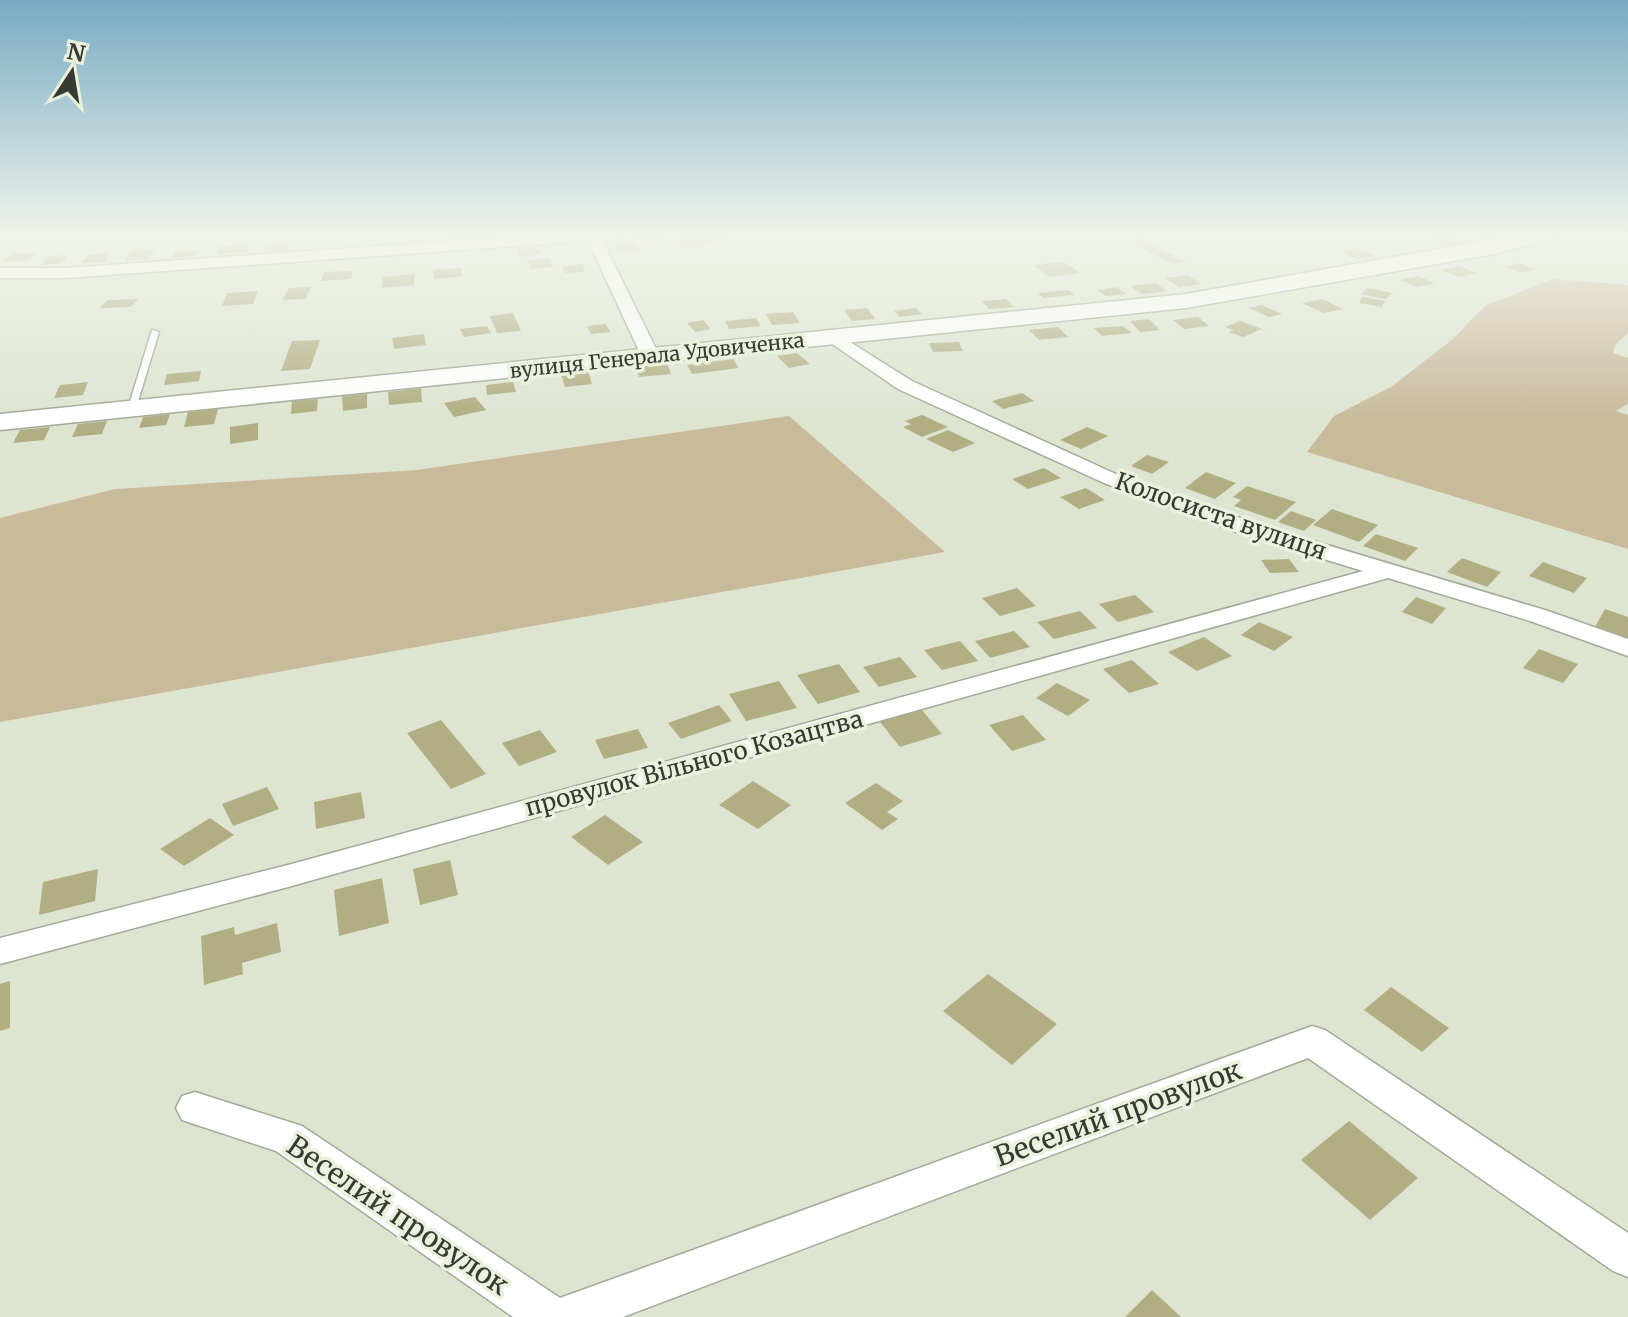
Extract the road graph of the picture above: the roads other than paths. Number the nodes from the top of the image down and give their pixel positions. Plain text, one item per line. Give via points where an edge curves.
1 (622, 295) edge
2 (1218, 295) edge
3 (155, 332) dead end
4 (834, 337) junction
5 (650, 355) junction
6 (132, 408) junction
7 (0, 422) edge
8 (1388, 571) junction
9 (1628, 648) edge
10 (0, 951) edge
11 (195, 1108) dead end
12 (1628, 1257) edge
13 (550, 1317) edge
14 (566, 1317) edge

1 - 5 street
2 - 4 main road, вулиця Генерала Удовиченка
3 - 6 lane
4 - 5 main road, вулиця Генерала Удовиченка
4 - 8 street, Колосиста вулиця via 905,385 1111,479
5 - 6 main road, вулиця Генерала Удовиченка
6 - 7 main road, вулиця Генерала Удовиченка
8 - 9 street, Колосиста вулиця
8 - 10 street, провулок Вільного Козацтва
11 - 13 street, Веселий провулок via 288,1138
12 - 14 street, Веселий провулок via 1312,1041

